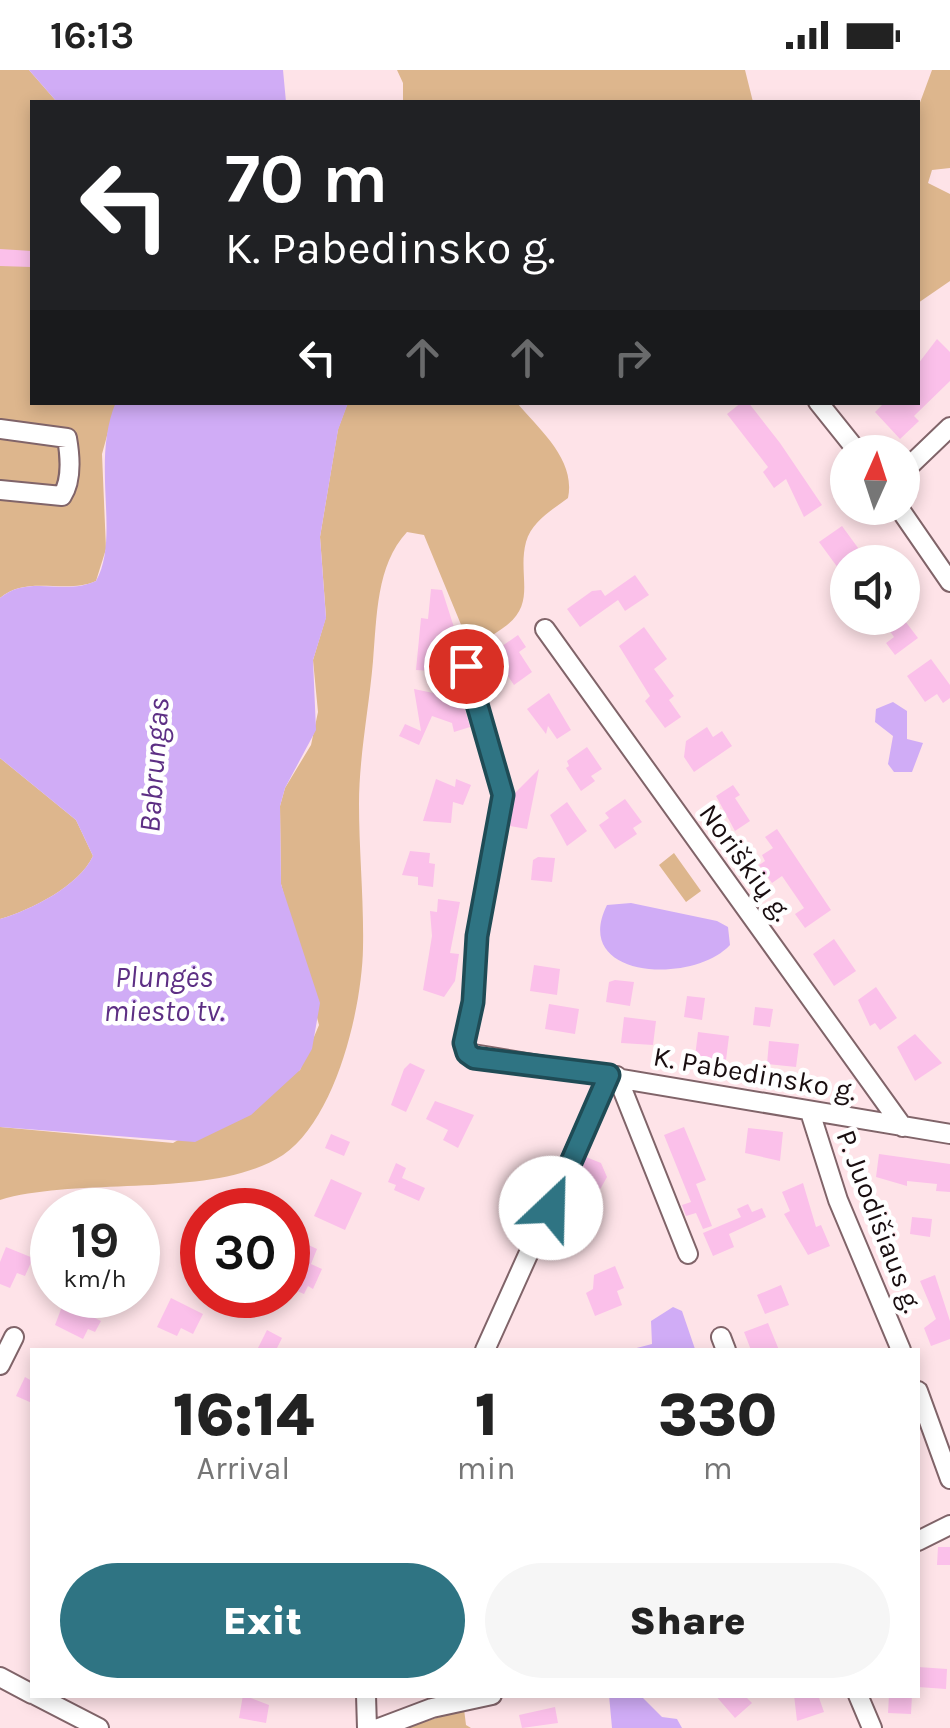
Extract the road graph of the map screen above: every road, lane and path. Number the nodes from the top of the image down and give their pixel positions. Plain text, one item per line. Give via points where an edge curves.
1 (820, 405) edge
2 (950, 427) edge
3 (0, 429) edge
4 (844, 435) edge
5 (920, 456) edge
6 (0, 490) edge
7 (911, 525) edge
8 (950, 582) edge
9 (544, 629) dead end
10 (466, 666) dead end
11 (613, 1075) junction
12 (810, 1112) junction
13 (903, 1127) junction
14 (950, 1134) edge
15 (688, 1254) dead end
16 (14, 1337) dead end
17 (486, 1348) edge
18 (901, 1348) edge
19 (0, 1365) edge
20 (920, 1396) edge
21 (950, 1479) edge
22 (950, 1525) edge
23 (920, 1540) edge
24 (0, 1677) edge
25 (30, 1691) edge
26 (45, 1698) edge
27 (366, 1698) edge
28 (478, 1698) edge
29 (859, 1698) edge
30 (98, 1728) edge
31 (367, 1728) edge
32 (379, 1728) edge
33 (872, 1728) edge

1 - 4 street
2 - 5 street
3 - 6 street via 68,438 70,452 62,496
7 - 8 street
9 - 13 street, Noriškių g.
10 - 11 street, K. Pabedinsko g. via 503,795 477,936 467,1053
11 - 12 street, K. Pabedinsko g.
11 - 15 street
11 - 17 street
12 - 13 street, K. Pabedinsko g.
12 - 18 street, P. Juodišiaus g. via 838,1200
13 - 14 street, K. Pabedinsko g.
16 - 19 street
20 - 21 street
22 - 23 street
24 - 25 street
26 - 30 street
27 - 31 street
28 - 32 street
29 - 33 street

